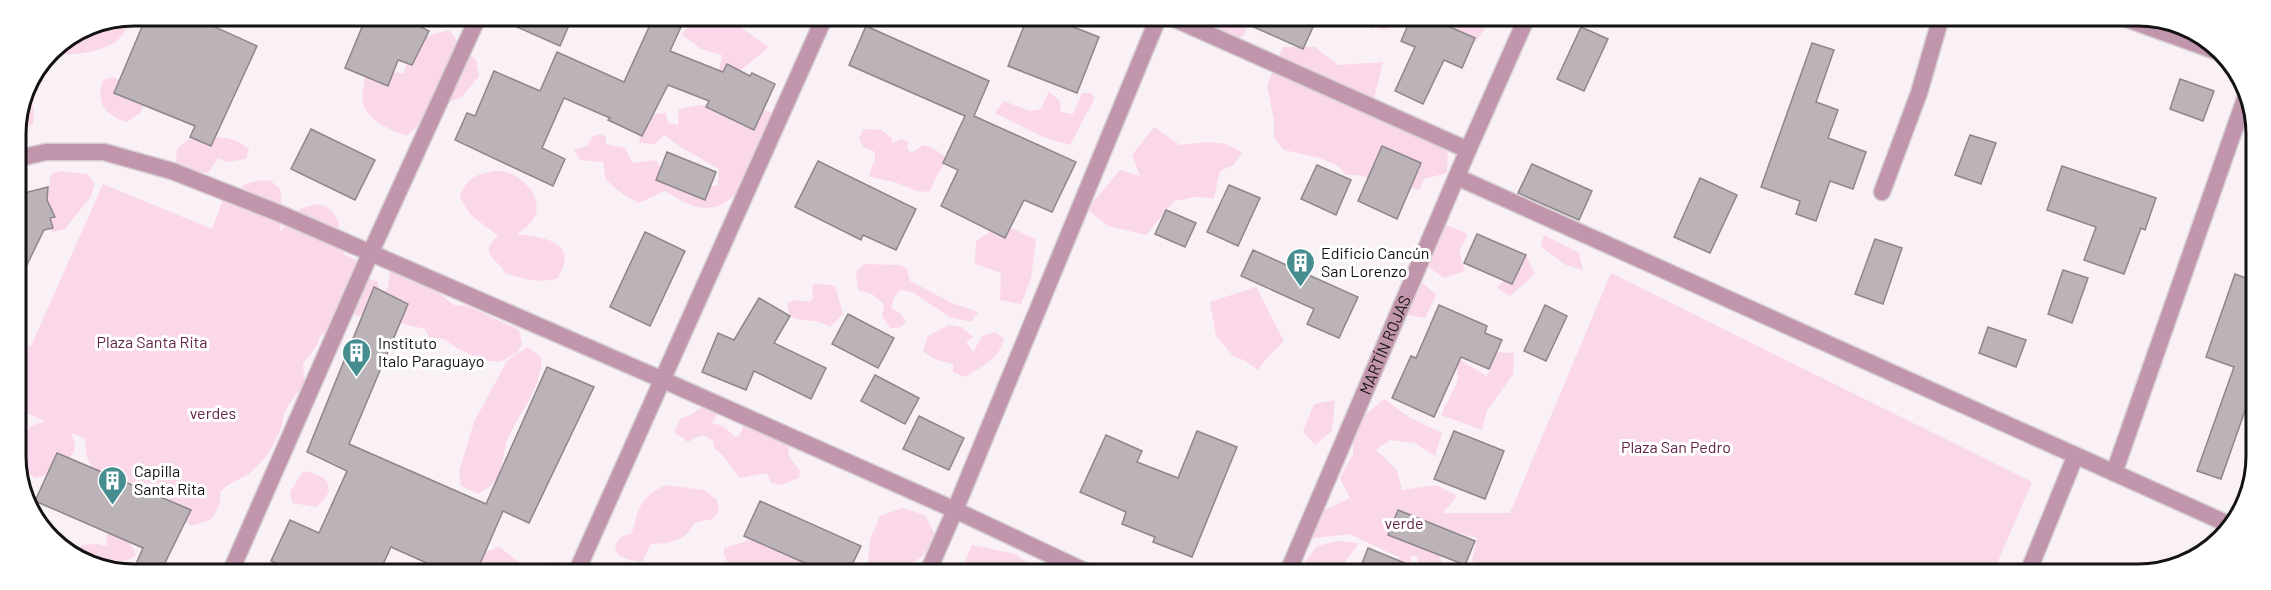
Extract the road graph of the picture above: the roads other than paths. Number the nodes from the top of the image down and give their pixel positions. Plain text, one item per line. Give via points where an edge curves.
1 (474, 26) edge
2 (821, 26) edge
3 (1155, 26) edge
4 (1190, 26) edge
5 (1523, 26) edge
6 (1938, 26) edge
7 (2146, 26) edge
8 (2199, 45) edge
9 (2242, 108) edge
10 (1468, 150) junction
11 (26, 157) edge
12 (1456, 177) junction
13 (1882, 192) dead end
14 (370, 254) junction
15 (663, 380) junction
16 (2075, 457) junction
17 (2114, 474) junction
18 (955, 510) junction
19 (2223, 522) edge
20 (234, 564) edge
21 (580, 564) edge
22 (931, 564) edge
23 (1070, 564) edge
24 (1291, 564) edge
25 (2031, 564) edge

1 - 14 street
2 - 15 street
3 - 18 street
4 - 10 street
5 - 10 street, MARTÍN ROJAS
6 - 13 street via 1919,93
7 - 8 street
9 - 17 street
10 - 12 street, MARTÍN ROJAS
11 - 14 street via 46,152 104,152 172,171
12 - 16 street
12 - 24 street, MARTÍN ROJAS
14 - 15 street
14 - 20 street
15 - 18 street
15 - 21 street
16 - 17 street
16 - 25 street
17 - 19 street
18 - 22 street
18 - 23 street

